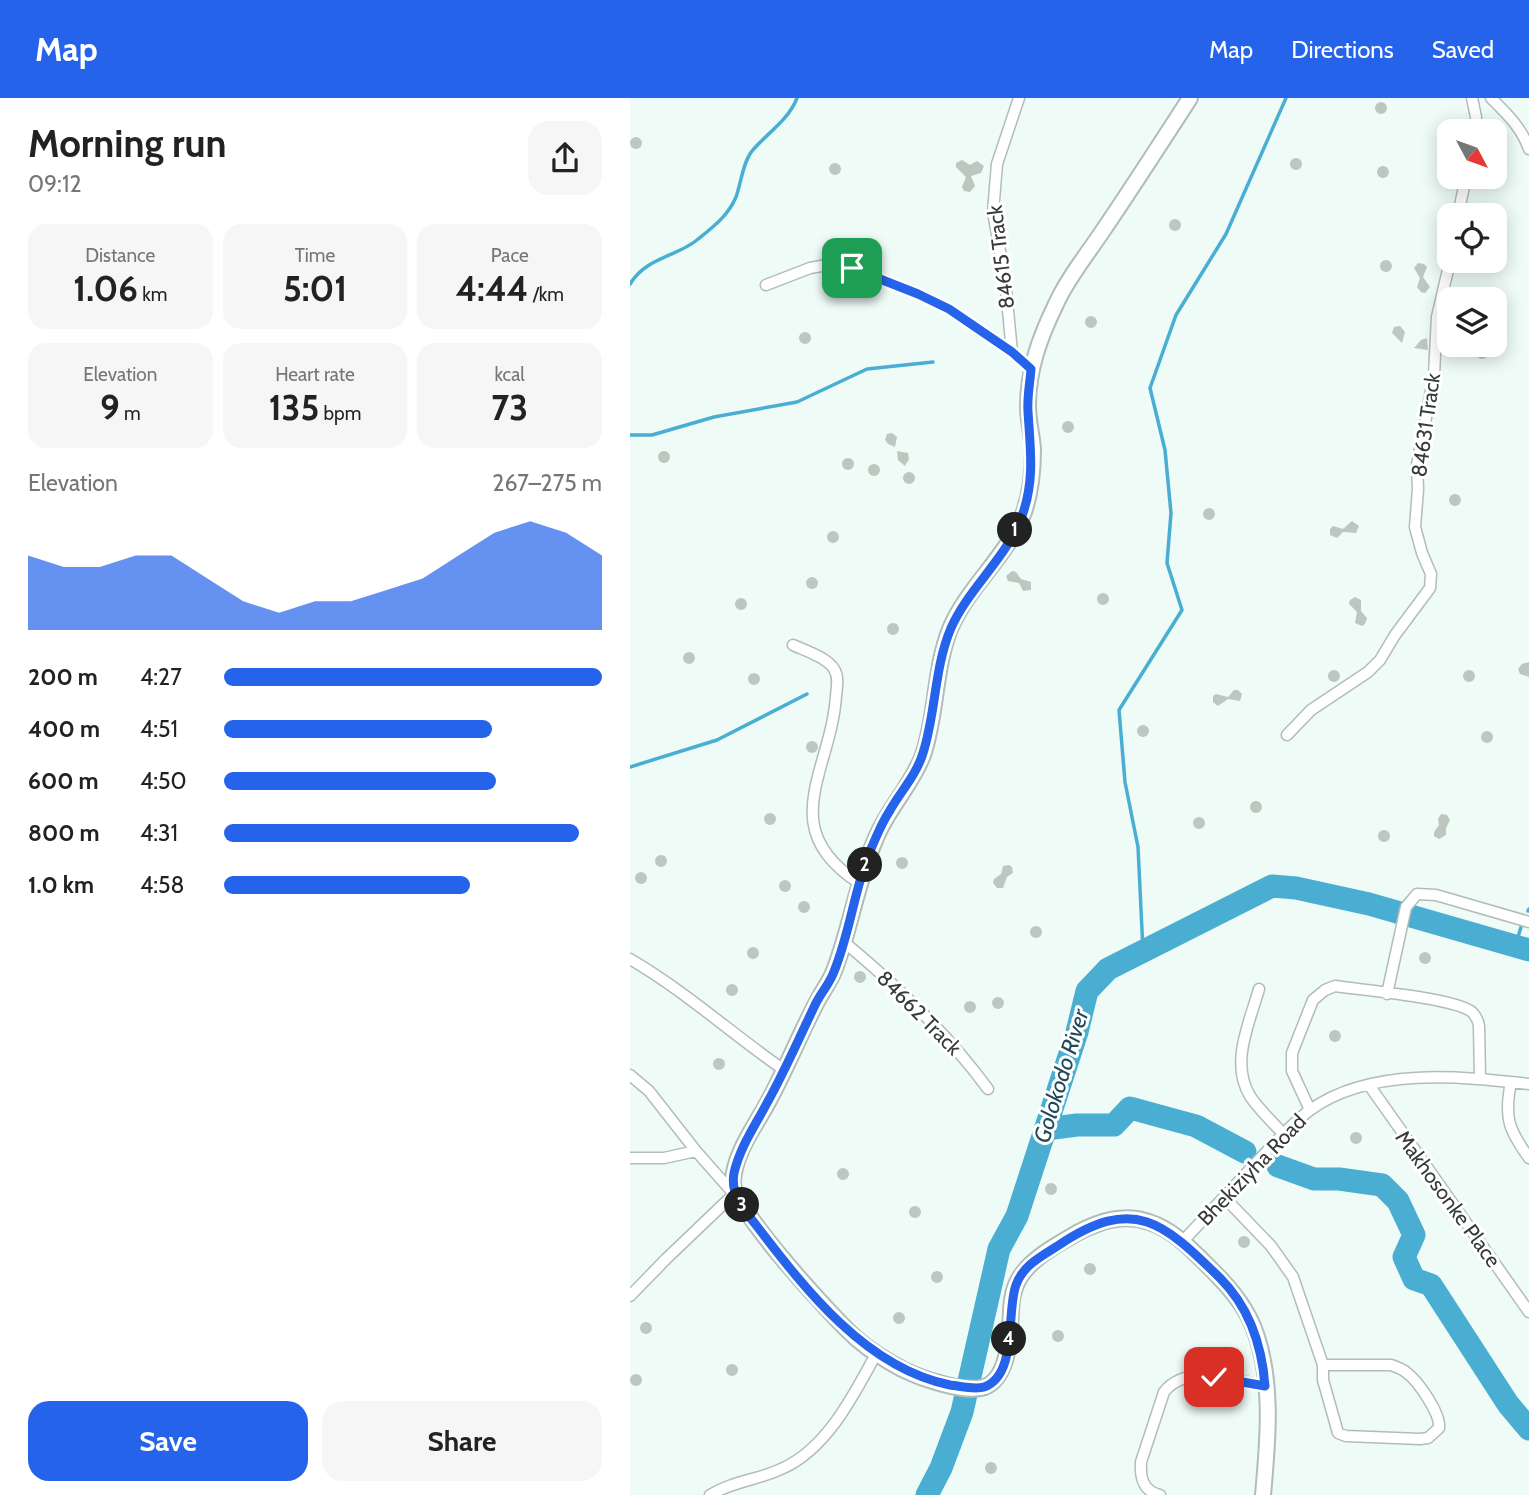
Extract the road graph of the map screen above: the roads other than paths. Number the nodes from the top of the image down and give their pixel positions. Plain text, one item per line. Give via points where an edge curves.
1 (1019, 98) edge
2 (1190, 98) edge
3 (1472, 98) edge
4 (1491, 98) edge
5 (1476, 119) edge
6 (1529, 149) edge
7 (1447, 273) edge
8 (766, 285) dead end
9 (1012, 352) junction
10 (1031, 369) junction
11 (793, 645) dead end
12 (1287, 735) dead end
13 (859, 883) junction
14 (1529, 922) edge
15 (844, 942) junction
16 (630, 959) edge
17 (1259, 989) dead end
18 (1387, 994) junction
19 (785, 1070) junction
20 (630, 1075) edge
21 (1480, 1079) junction
22 (1511, 1082) junction
23 (1529, 1084) edge
24 (1369, 1085) junction
25 (988, 1088) dead end
26 (1310, 1110) junction
27 (1283, 1134) junction
28 (695, 1151) junction
29 (630, 1158) edge
30 (1529, 1158) edge
31 (734, 1194) junction
32 (1224, 1197) junction
33 (1182, 1241) junction
34 (630, 1296) edge
35 (1529, 1311) edge
36 (876, 1354) junction
37 (1323, 1364) junction
38 (1265, 1386) junction
39 (710, 1495) edge
40 (1160, 1495) edge
41 (1263, 1495) edge

1 - 9 street, 84615 Track via 997,164 993,212
2 - 10 street via 1058,298
3 - 5 street
4 - 6 street via 1524,134
7 - 12 street, 84631 Track via 1417,465 1415,527 1431,574 1430,588 1380,660 1311,710
8 - 9 street via 810,268 852,268 949,309
9 - 10 street
10 - 13 street via 1030,490 1022,519 948,633 921,760 886,816
11 - 13 street via 822,659 836,675 835,710 812,819 828,857 838,870
13 - 15 street
14 - 18 street via 1418,894 1406,907
15 - 19 street via 832,978
15 - 25 street, 84662 Track via 913,1001
16 - 19 street
17 - 27 street via 1241,1054 1242,1078 1251,1097
18 - 21 street via 1452,1003 1471,1011 1479,1026
18 - 26 street via 1335,986 1313,1000 1291,1061
19 - 31 street via 746,1142 734,1174
20 - 28 street via 649,1091
21 - 22 street, Bhekiziyha Road
21 - 24 street, Bhekiziyha Road via 1413,1077
22 - 23 street, Bhekiziyha Road
22 - 30 street via 1508,1124
24 - 26 street, Bhekiziyha Road via 1334,1096
24 - 35 street, Makhosonke Place
26 - 27 street, Bhekiziyha Road
27 - 32 street, Bhekiziyha Road
28 - 29 street via 664,1158
28 - 31 street
31 - 34 street
31 - 36 street via 804,1283
32 - 33 street, Bhekiziyha Road
32 - 37 street via 1272,1246 1293,1277
33 - 36 street via 1151,1223 1117,1218 1092,1225 1029,1265 1015,1287 1002,1368 984,1387 932,1381
33 - 38 street via 1240,1302 1254,1327
36 - 39 street via 850,1401 813,1447 780,1470
37 - 37 street via 1323,1380 1340,1434 1420,1439 1439,1428 1437,1415 1416,1382 1400,1368
38 - 40 street via 1201,1376 1174,1381 1164,1392 1141,1462 1145,1486
38 - 41 street via 1268,1425

